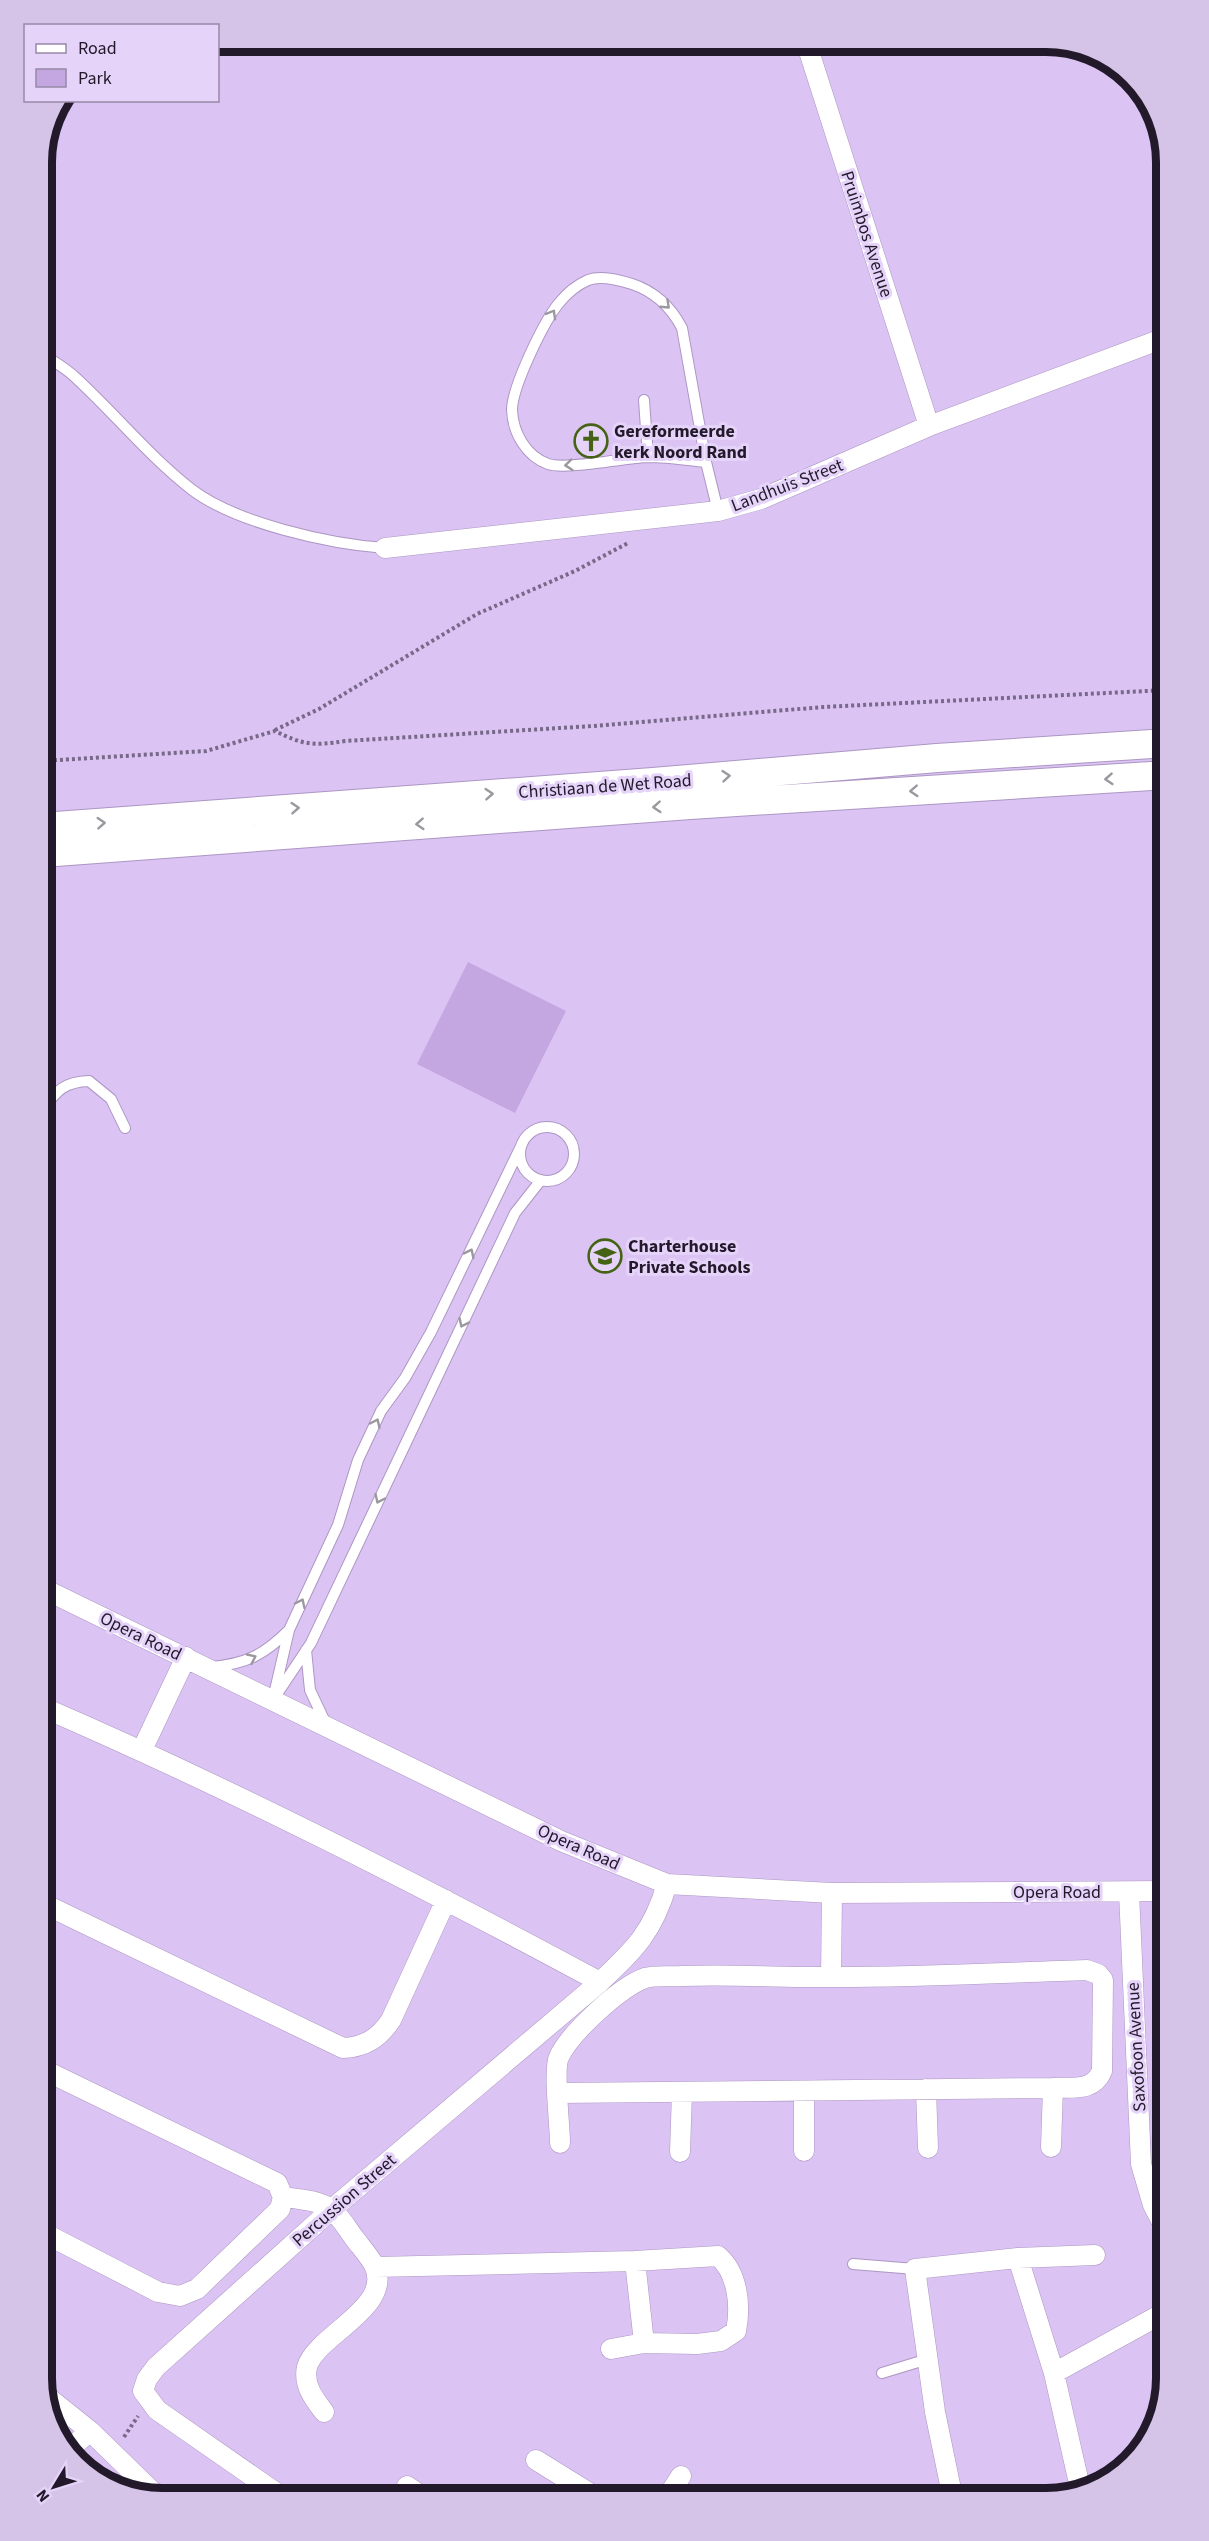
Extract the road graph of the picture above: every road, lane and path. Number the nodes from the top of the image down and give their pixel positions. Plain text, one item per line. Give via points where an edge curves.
1 (809, 53) edge
2 (1156, 341) edge
3 (53, 361) edge
4 (644, 400) dead end
5 (929, 426) junction
6 (648, 457) junction
7 (706, 462) junction
8 (718, 512) junction
9 (637, 538) dead end
10 (385, 548) joint
11 (1156, 691) edge
12 (275, 730) junction
13 (1156, 744) edge
14 (53, 760) edge
15 (1156, 775) edge
16 (53, 826) edge
17 (53, 852) edge
18 (53, 1097) edge
19 (125, 1128) dead end
20 (522, 1144) junction
21 (541, 1180) junction
22 (52, 1593) edge
23 (289, 1630) junction
24 (306, 1650) junction
25 (186, 1657) junction
26 (208, 1668) junction
27 (273, 1699) junction
28 (52, 1711) edge
29 (327, 1726) junction
30 (142, 1750) junction
31 (667, 1884) junction
32 (1156, 1891) edge
33 (1129, 1892) junction
34 (832, 1893) junction
35 (446, 1900) junction
36 (52, 1908) edge
37 (831, 1977) junction
38 (600, 1982) junction
39 (52, 2074) edge
40 (1053, 2088) junction
41 (926, 2090) junction
42 (804, 2091) junction
43 (682, 2092) junction
44 (558, 2093) junction
45 (560, 2143) dead end
46 (1051, 2147) dead end
47 (928, 2148) dead end
48 (804, 2151) dead end
49 (680, 2152) dead end
50 (283, 2197) junction
51 (332, 2210) junction
52 (1156, 2211) edge
53 (52, 2237) edge
54 (1095, 2255) dead end
55 (1018, 2258) junction
56 (635, 2261) junction
57 (853, 2264) dead end
58 (375, 2266) junction
59 (915, 2270) junction
60 (1156, 2317) edge
61 (644, 2343) junction
62 (610, 2349) dead end
63 (928, 2359) junction
64 (882, 2373) dead end
65 (1054, 2373) junction
66 (149, 2401) junction
67 (56, 2404) edge
68 (324, 2412) dead end
69 (90, 2431) junction
70 (75, 2445) edge
71 (113, 2453) junction
72 (536, 2460) dead end
73 (681, 2476) dead end
74 (1079, 2484) edge
75 (407, 2486) dead end
76 (148, 2487) edge
77 (269, 2488) edge
78 (410, 2488) edge
79 (581, 2488) edge
80 (673, 2488) edge
81 (951, 2488) edge

1 - 5 street, Pruimbos Avenue
2 - 5 street, Landhuis Street
3 - 10 lane via 74,376 192,490 243,517 357,546
4 - 6 lane
5 - 8 street, Landhuis Street via 761,499
6 - 7 lane
6 -> 7 lane via 556,466 540,461 519,438 512,409 529,357 561,300 590,279 614,279 641,287 673,311 682,328
7 - 8 lane
8 - 10 street, Landhuis Street
9 - 12 path via 575,571 477,614 319,709
11 - 12 path via 824,707 315,746
12 - 14 path via 206,751
16 -> 13 main road, Christiaan de Wet Road
15 -> 17 main road, Christiaan de Wet Road
18 - 19 lane via 73,1081 89,1081 111,1099
20 - 21 lane via 520,1154 526,1171
20 - 21 lane via 534,1131 552,1127 572,1143 571,1168 558,1179
23 -> 20 lane via 338,1525 358,1461 381,1411 431,1332
21 -> 24 lane via 515,1213
22 - 25 street, Opera Road
26 -> 23 lane via 252,1659
23 - 27 lane
24 - 27 lane
24 - 29 lane via 310,1690
25 - 26 street, Opera Road
25 - 30 street
26 - 27 street, Opera Road
27 - 29 street, Opera Road
28 - 30 street
29 - 31 street, Opera Road via 561,1841
30 - 35 street
31 - 34 street, Opera Road
31 - 38 street, Percussion Street via 650,1928 637,1947
32 - 33 street, Opera Road
33 - 34 street, Opera Road
33 - 52 street, Saxofoon Avenue via 1141,2164
34 - 37 street
35 - 36 street via 391,2020 381,2034 358,2048 343,2048
35 - 38 street
37 - 40 street via 1087,1970 1098,1974 1103,1980 1102,2071 1091,2086
37 - 44 street via 647,1978 611,1999 570,2040 555,2068
38 - 51 street, Percussion Street
39 - 50 street via 277,2183
40 - 41 street
40 - 46 street
41 - 42 street
41 - 47 street
42 - 43 street
42 - 48 street
43 - 44 street
43 - 49 street
44 - 45 street
50 - 51 street via 307,2200
50 - 53 street via 280,2209 197,2289 180,2296 158,2292
51 - 58 street
51 - 66 street, Percussion Street via 156,2367 143,2391
54 - 55 street
55 - 59 street
55 - 65 street
56 - 58 street
56 - 61 street
56 - 61 street via 718,2256 734,2278 736,2331 721,2341
57 - 59 lane
58 - 68 street via 373,2294 362,2312 325,2343 308,2365 306,2384
59 - 63 street
60 - 65 street
61 - 62 street
63 - 64 lane
63 - 81 street via 934,2412
65 - 74 street
66 - 71 path
66 - 77 street
67 - 69 street
69 - 70 street
69 - 71 street
71 - 76 street
72 - 79 street
73 - 80 street
75 - 78 street

